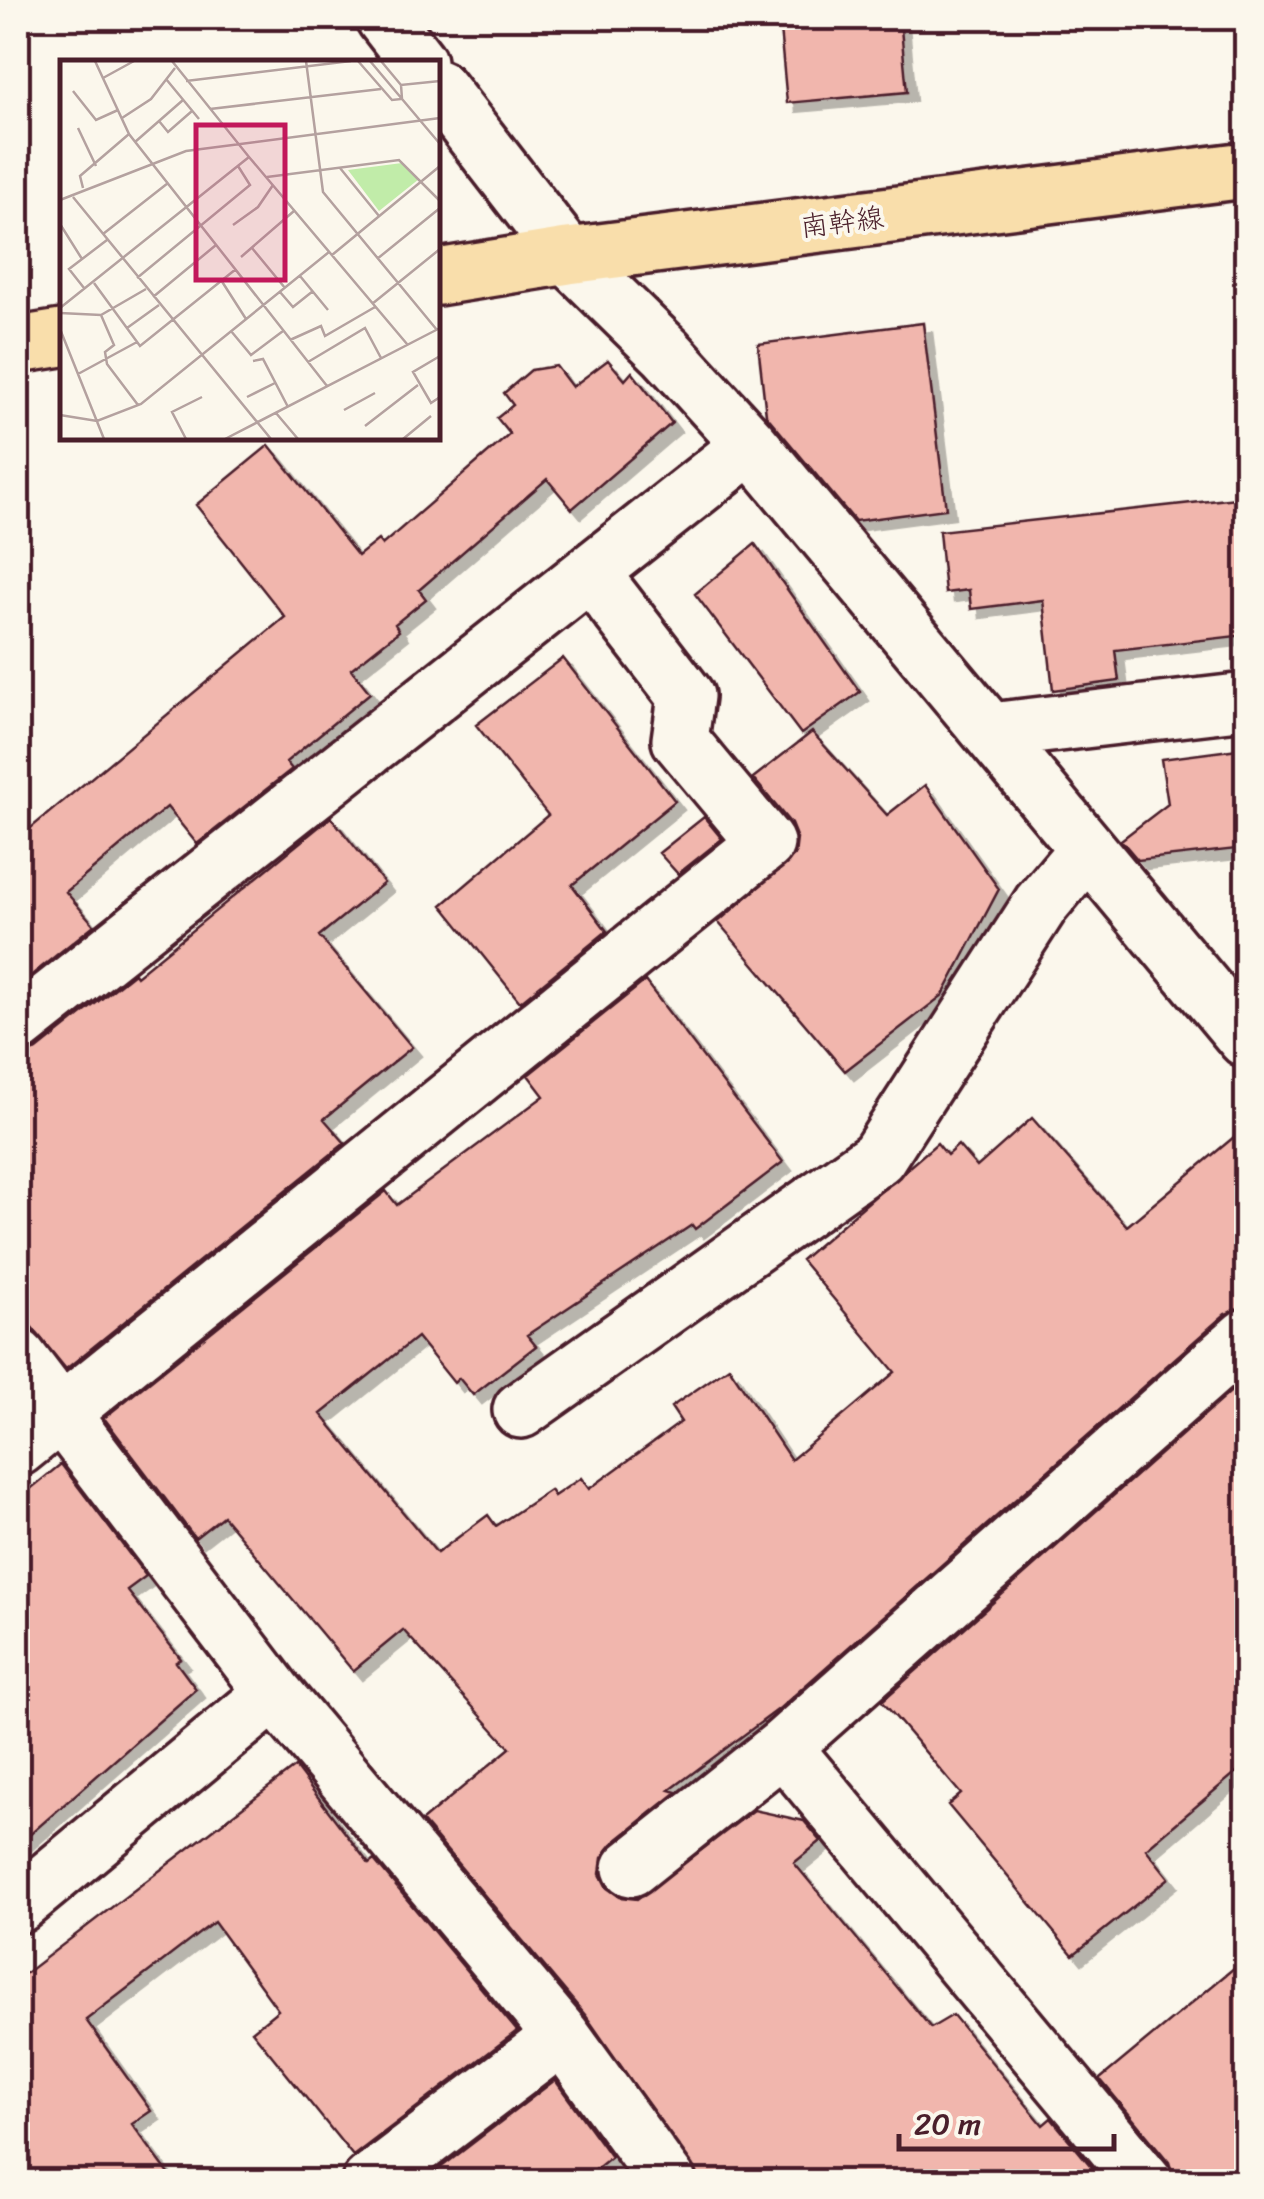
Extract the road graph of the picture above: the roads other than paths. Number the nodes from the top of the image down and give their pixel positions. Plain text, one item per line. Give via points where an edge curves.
1 (384, 18) edge
2 (416, 60) edge
3 (440, 91) edge
4 (1246, 170) edge
5 (568, 256) junction
6 (440, 277) edge
7 (60, 338) edge
8 (18, 345) edge
9 (750, 446) junction
10 (591, 574) junction
11 (1246, 701) edge
12 (991, 732) junction
13 (1087, 849) junction
14 (18, 1026) edge
15 (1246, 1039) edge
16 (1246, 1337) edge
17 (18, 1357) edge
18 (521, 1410) dead end
19 (60, 1412) junction
20 (18, 1448) edge
21 (274, 1693) junction
22 (783, 1747) junction
23 (632, 1868) dead end
24 (18, 1905) edge
25 (562, 2036) junction
26 (370, 2182) edge
27 (668, 2182) edge
28 (1145, 2182) edge

1 - 2 street
3 - 5 street
4 - 5 main road, 南幹線
5 - 6 main road, 南幹線
5 - 9 street
7 - 8 main road
9 - 10 street
9 - 12 street
10 - 14 street
10 - 19 street via 686,696 680,740 766,843
11 - 12 street
12 - 13 street
13 - 15 street
13 - 18 street via 1041,904 878,1157
16 - 22 street
17 - 19 street
19 - 20 street
19 - 21 street
21 - 24 street
21 - 25 street
22 - 23 street
22 - 28 street
25 - 26 street
25 - 27 street

